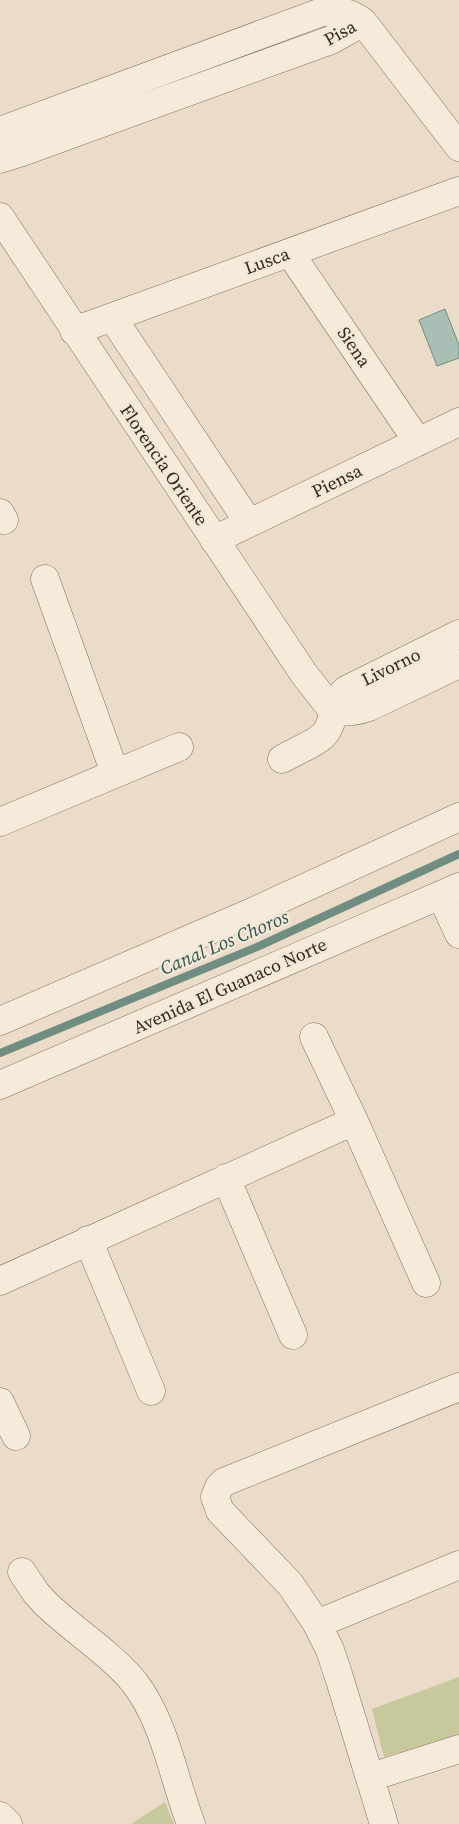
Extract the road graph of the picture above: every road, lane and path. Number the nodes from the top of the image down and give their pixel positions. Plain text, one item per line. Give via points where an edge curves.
1 (351, 11) edge
2 (163, 70) junction
3 (176, 95) junction
4 (0, 131) edge
5 (459, 147) edge
6 (0, 159) edge
7 (459, 191) edge
8 (0, 217) edge
9 (290, 253) junction
10 (112, 317) junction
11 (74, 331) junction
12 (459, 422) edge
13 (418, 442) junction
14 (249, 523) junction
15 (214, 540) junction
16 (45, 580) dead end
17 (459, 634) edge
18 (459, 664) edge
19 (333, 711) junction
20 (179, 746) dead end
21 (282, 758) dead end
22 (115, 774) junction
23 (459, 817) edge
24 (0, 822) edge
25 (450, 891) edge
26 (459, 934) edge
27 (0, 1021) edge
28 (314, 1037) dead end
29 (0, 1085) edge
30 (354, 1121) junction
31 (226, 1178) junction
32 (88, 1240) junction
33 (0, 1281) edge
34 (426, 1283) dead end
35 (293, 1335) dead end
36 (459, 1387) edge
37 (151, 1391) dead end
38 (0, 1402) edge
39 (16, 1436) dead end
40 (459, 1565) edge
41 (22, 1572) dead end
42 (317, 1624) junction
43 (459, 1749) edge
44 (371, 1777) junction
45 (0, 1816) edge
46 (8, 1824) edge
47 (191, 1824) edge
48 (384, 1824) edge

1 - 2 street, Pisa via 318,13
1 - 3 street, Pisa via 331,40
1 - 5 street
2 - 3 street
2 - 4 street, Pisa
3 - 6 street, Pisa
7 - 9 street, Lusca
8 - 11 street, Florencia Oriente
9 - 10 street, Lusca
9 - 13 street, Siena
10 - 11 street, Lusca
10 - 14 street
11 - 15 street, Florencia Oriente
12 - 13 street, Piensa
13 - 14 street, Piensa
14 - 15 street, Piensa
15 - 19 street, Florencia Oriente via 304,674
16 - 22 street
17 - 19 street, Livorno via 346,690
18 - 19 street, Livorno via 359,711
19 - 21 street, Livorno via 323,736
20 - 22 street
22 - 24 street
23 - 27 street via 252,912
25 - 26 street
25 - 29 street, Avenida El Guanaco Norte
28 - 30 street
30 - 31 street
30 - 34 street
31 - 32 street
31 - 35 street
32 - 33 street
32 - 37 street
36 - 42 street via 224,1482 216,1491 215,1501 220,1510 290,1584
38 - 39 street
40 - 42 street
41 - 47 street via 45,1603 121,1668 144,1698 154,1716
42 - 44 street via 330,1650
43 - 44 street
44 - 48 street
45 - 46 street

